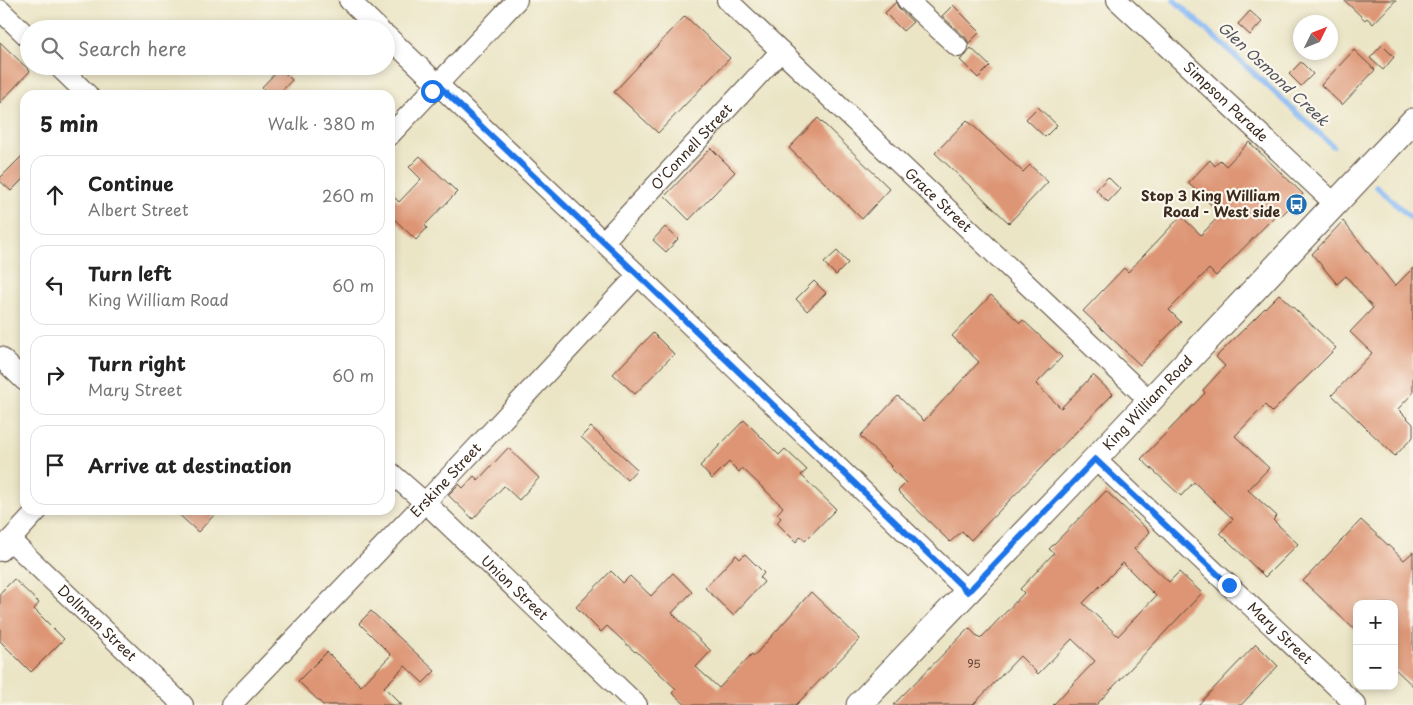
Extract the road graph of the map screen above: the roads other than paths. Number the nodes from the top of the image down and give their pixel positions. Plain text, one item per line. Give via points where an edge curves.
1 (4, 0) edge
2 (349, 0) edge
3 (517, 0) edge
4 (728, 0) edge
5 (907, 0) edge
6 (1117, 0) edge
7 (0, 4) edge
8 (0, 10) edge
9 (370, 20) edge
10 (20, 29) edge
11 (395, 44) edge
12 (958, 47) dead end
13 (781, 52) junction
14 (67, 75) edge
15 (438, 85) junction
16 (83, 90) edge
17 (1413, 121) edge
18 (395, 130) edge
19 (1335, 204) junction
20 (603, 242) junction
21 (638, 275) junction
22 (0, 357) edge
23 (20, 376) edge
24 (1150, 401) junction
25 (1095, 459) junction
26 (395, 476) edge
27 (424, 502) junction
28 (33, 515) edge
29 (5, 545) edge
30 (968, 592) junction
31 (182, 705) edge
32 (230, 705) edge
33 (637, 705) edge
34 (859, 705) edge
35 (1356, 705) edge

1 - 7 street
2 - 9 street
3 - 15 street
4 - 13 street, Grace Street
5 - 12 street
6 - 19 street, Simpson Parade
8 - 10 street
11 - 15 street
13 - 20 street, O'Connell Street
13 - 24 street, Grace Street
14 - 16 street
15 - 18 street
15 - 20 street
17 - 19 main road, King William Road
19 - 24 main road, King William Road
20 - 21 street
21 - 27 street, Erskine Street
21 - 30 street
22 - 23 street
24 - 25 main road, King William Road
25 - 30 main road, King William Road
25 - 35 street, Mary Street
26 - 27 street, Union Street
27 - 32 street, Erskine Street
27 - 33 street, Union Street
28 - 29 street
29 - 31 street, Dollman Street
30 - 34 main road, King William Road

